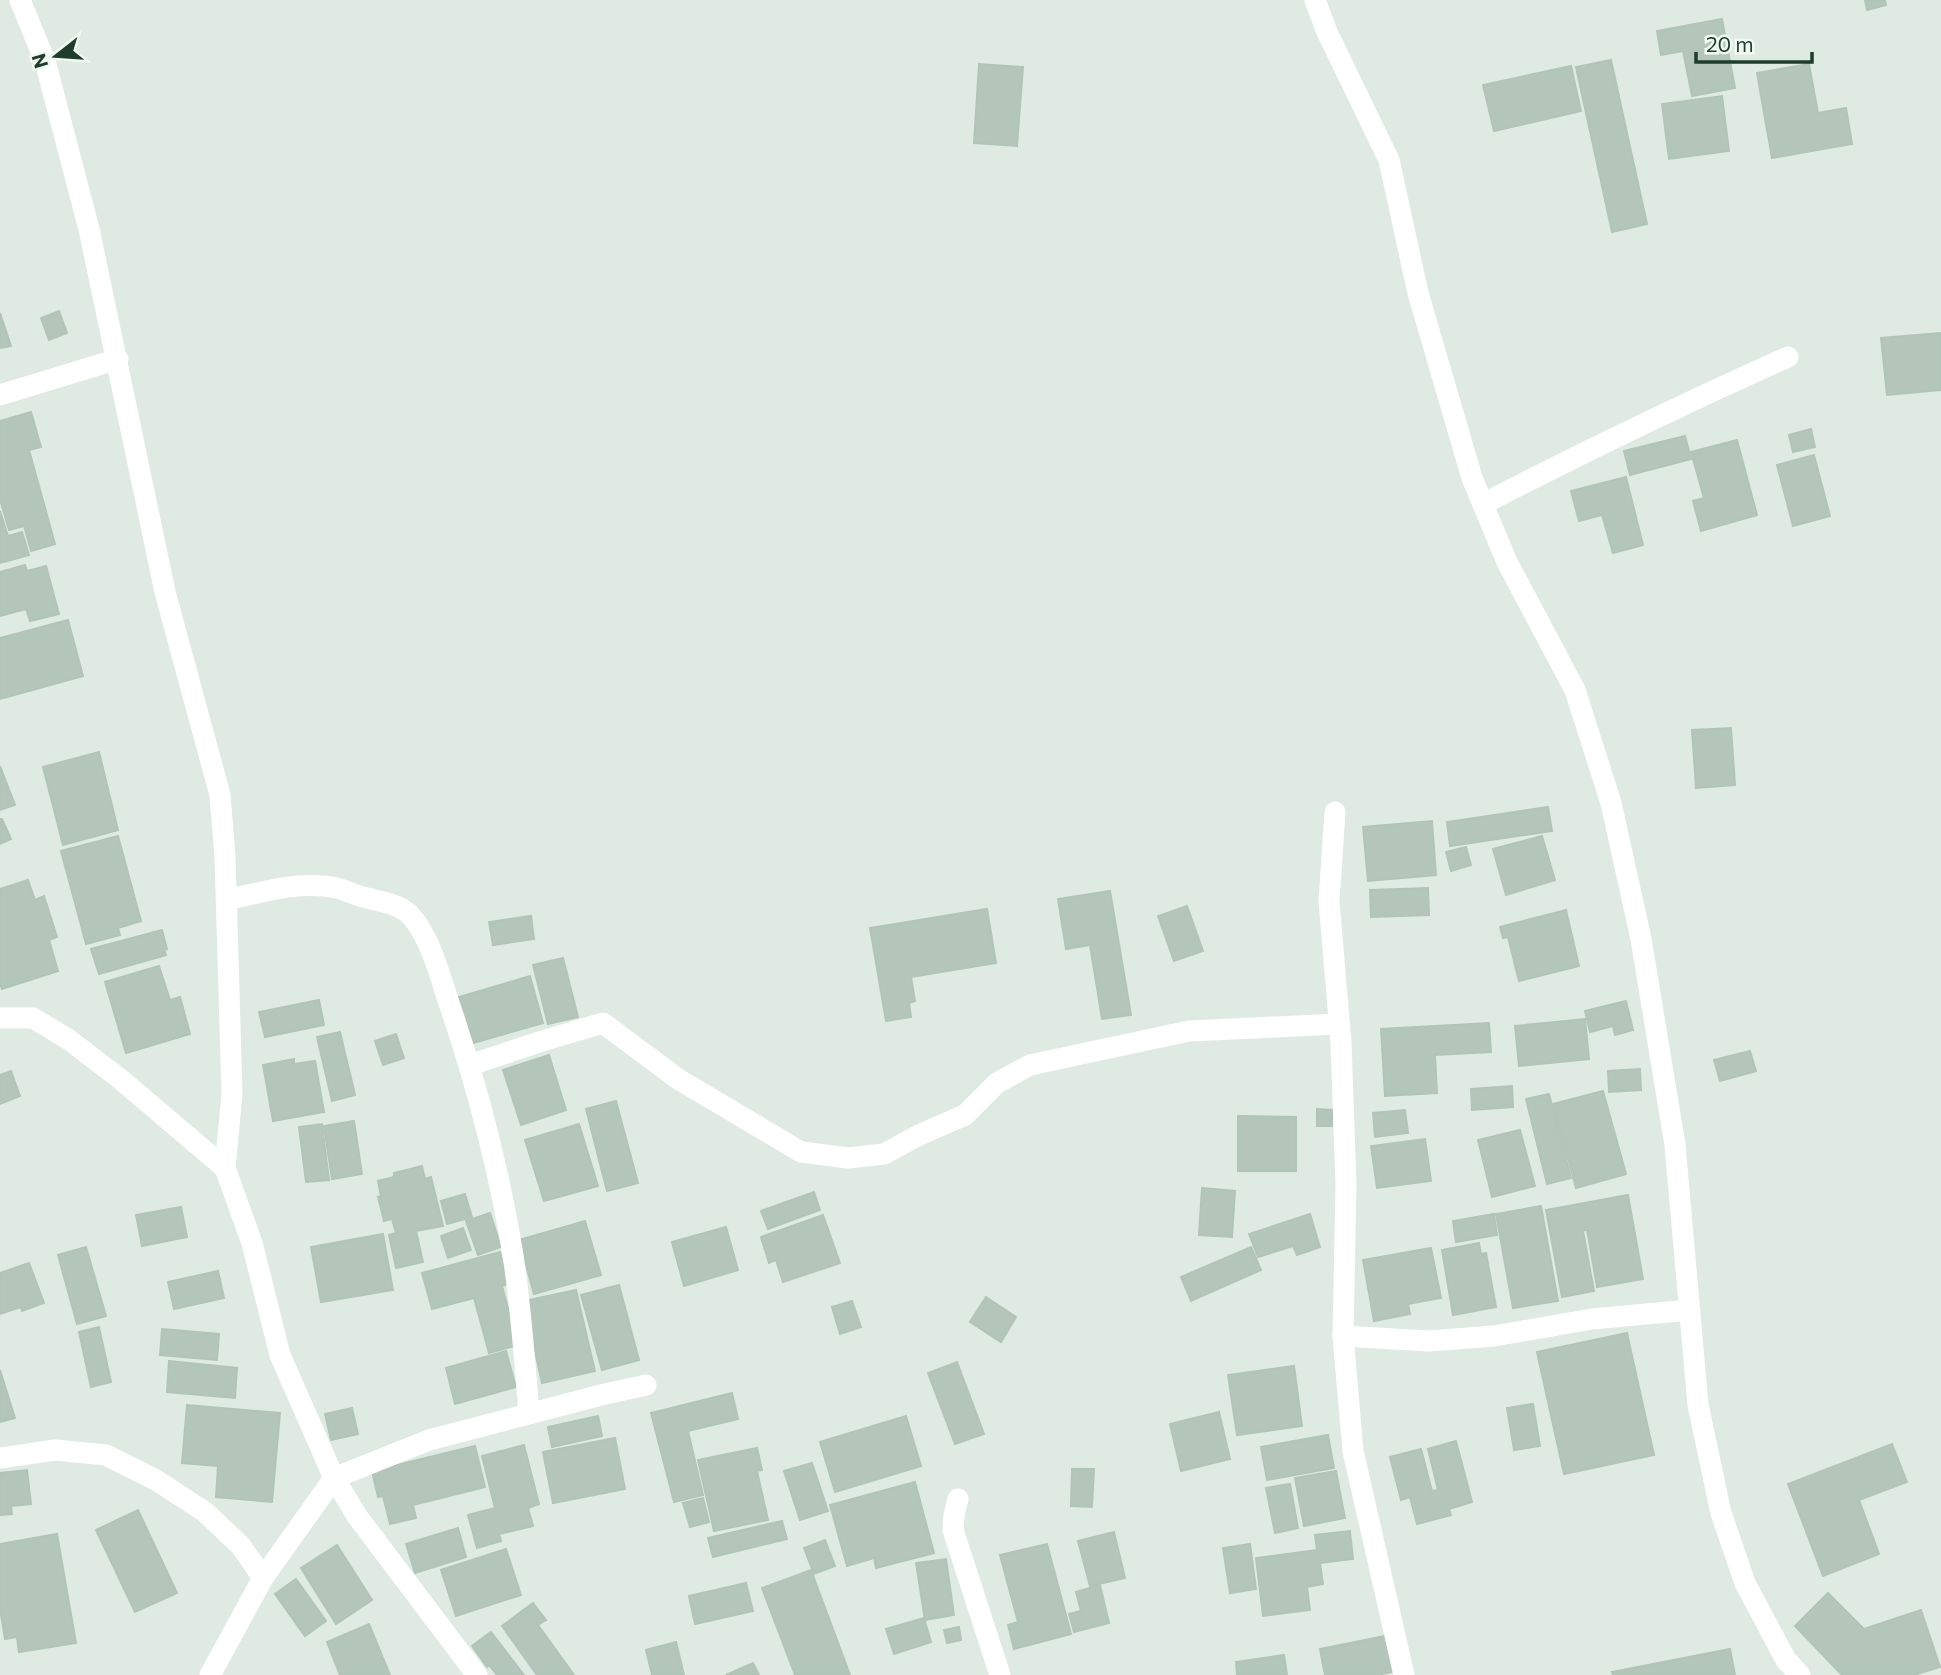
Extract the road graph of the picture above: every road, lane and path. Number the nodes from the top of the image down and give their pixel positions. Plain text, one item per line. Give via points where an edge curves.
1 (20, 0) edge
2 (1315, 0) edge
3 (1788, 357) dead end
4 (118, 359) junction
5 (0, 395) edge
6 (1483, 504) junction
7 (1335, 812) dead end
8 (227, 900) junction
9 (0, 1018) edge
10 (1339, 1024) junction
11 (470, 1065) junction
12 (225, 1168) junction
13 (1690, 1310) junction
14 (1343, 1336) junction
15 (646, 1385) dead end
16 (529, 1414) junction
17 (0, 1458) edge
18 (334, 1478) junction
19 (958, 1499) dead end
20 (263, 1578) junction
21 (210, 1675) edge
22 (477, 1675) edge
23 (1000, 1675) edge
24 (1404, 1675) edge
25 (1800, 1675) edge

1 - 4 street via 45,61
2 - 6 street via 1389,160 1418,293
3 - 6 street via 1703,394
4 - 5 street
4 - 8 street via 164,592 219,795
6 - 13 street via 1507,562 1575,690 1611,803 1641,939 1675,1145
7 - 10 street via 1329,901
8 - 11 street via 305,885 336,888 392,904 410,915 443,982
8 - 12 street via 232,1094
9 - 12 street via 33,1018 68,1039
10 - 11 street via 1189,1031 1030,1065 997,1083 965,1115 884,1154 848,1158 801,1152 678,1079 603,1023
10 - 14 street via 1346,1185
11 - 16 street via 513,1255
12 - 18 street via 252,1243 280,1355
13 - 14 street via 1429,1341
13 - 25 street via 1699,1405 1721,1513 1745,1583 1786,1660
14 - 24 street via 1353,1451
15 - 16 street
16 - 18 street via 429,1440
17 - 20 street via 55,1450 106,1455 205,1512 241,1546
18 - 20 street
18 - 22 street via 357,1516
19 - 23 street via 953,1530
20 - 21 street

